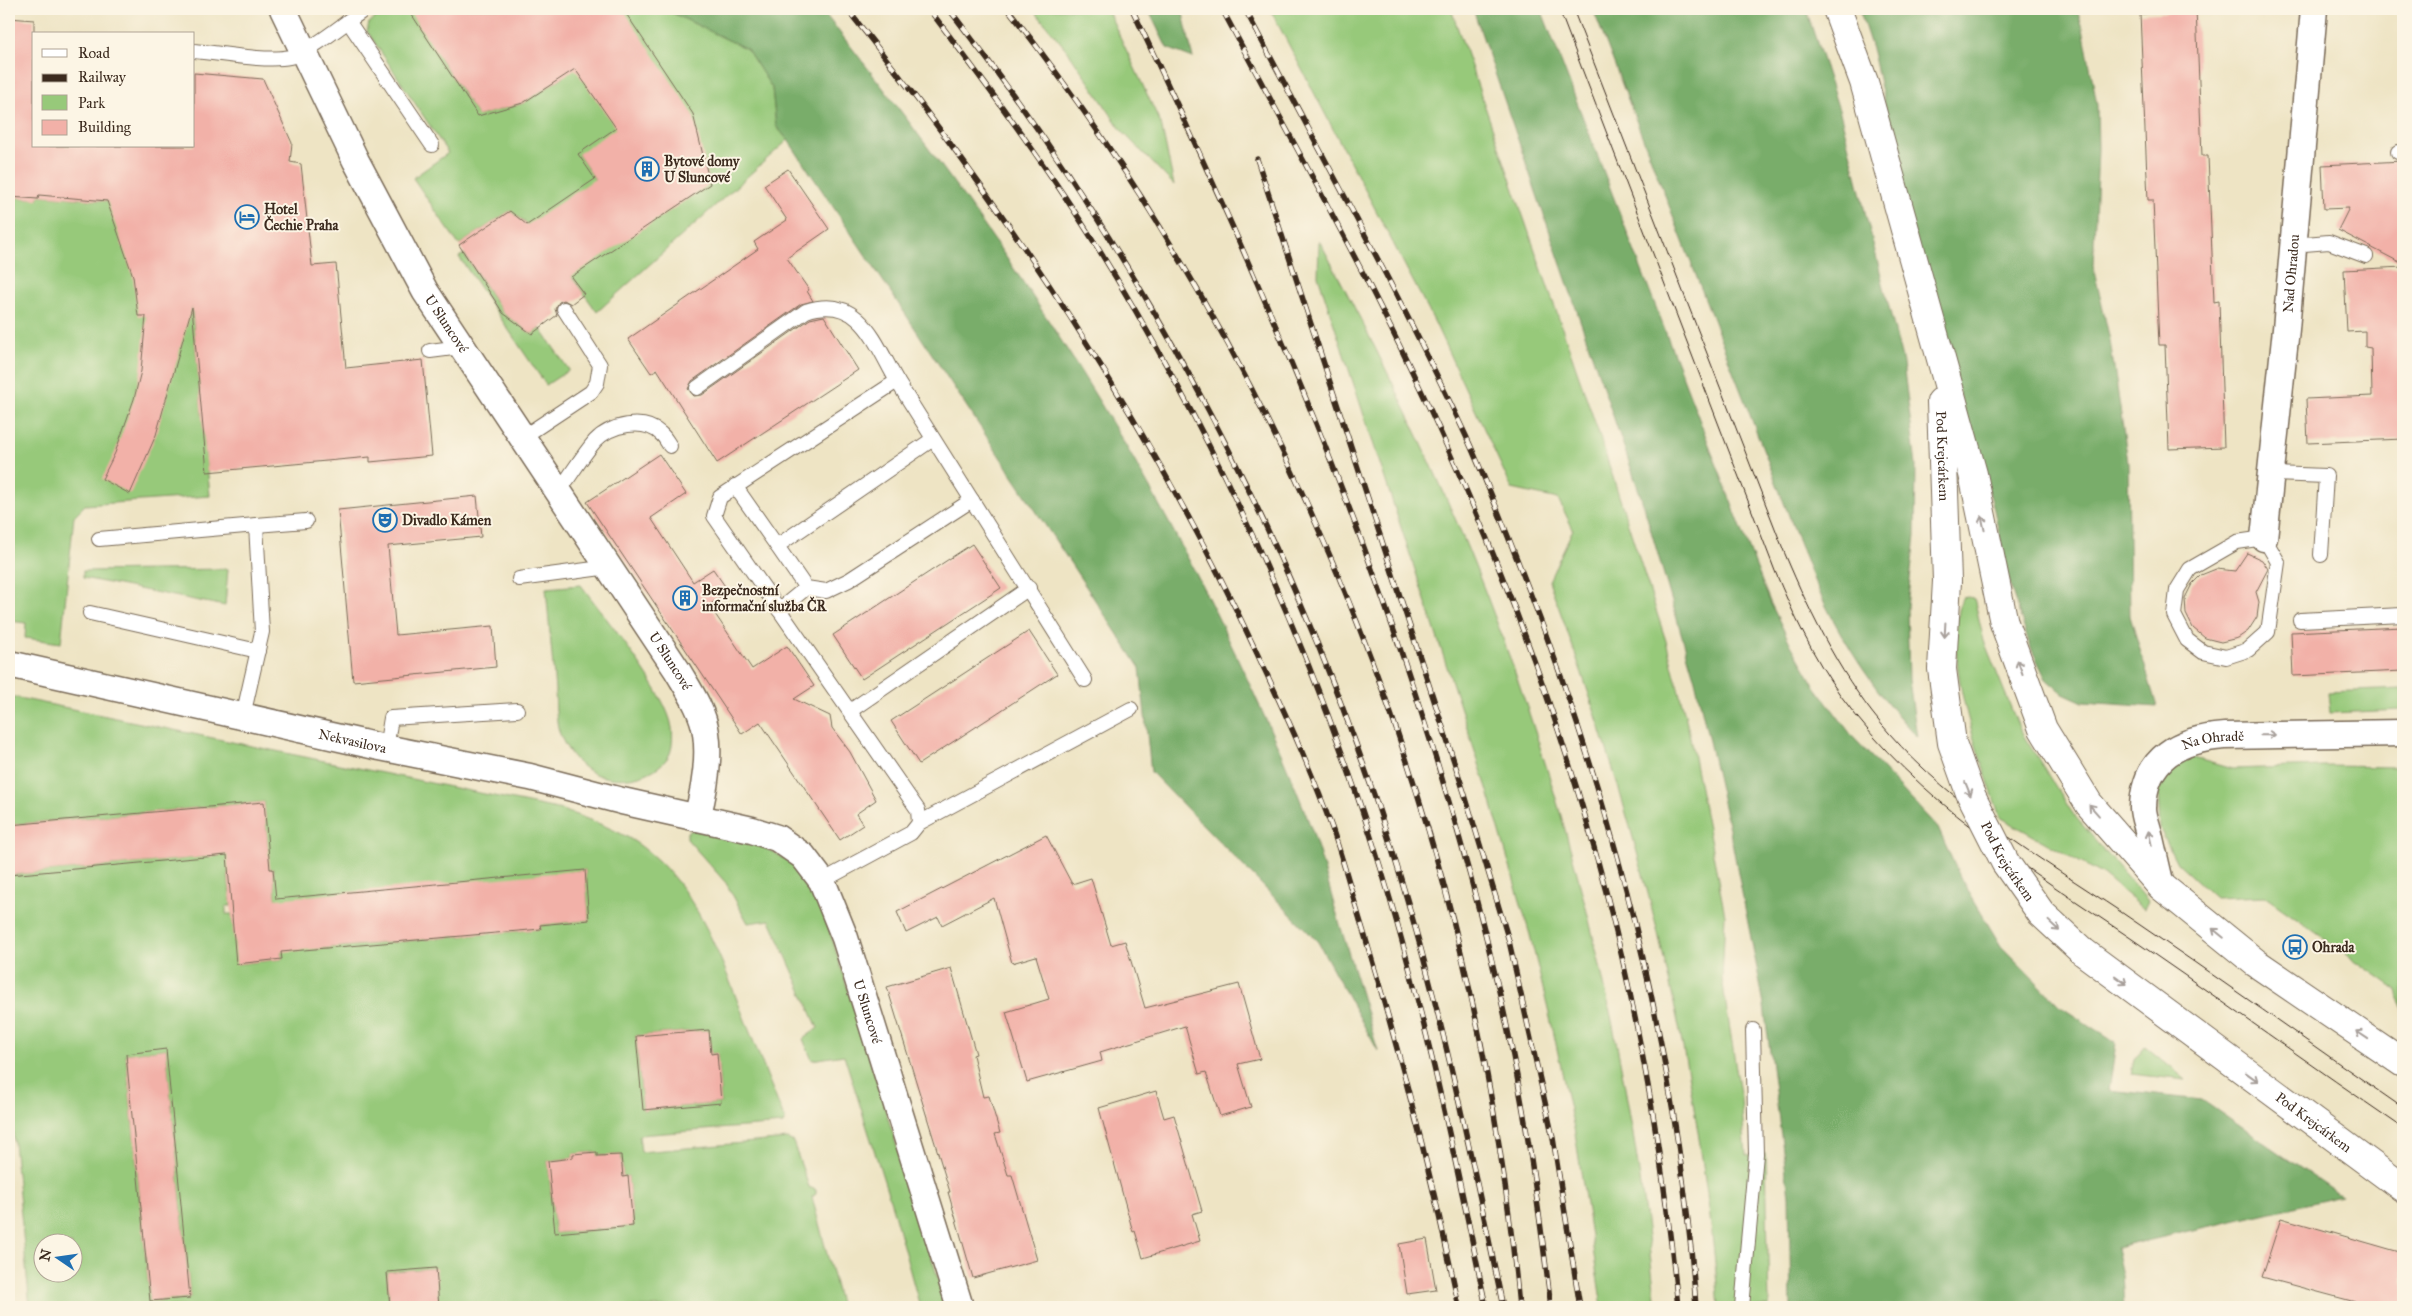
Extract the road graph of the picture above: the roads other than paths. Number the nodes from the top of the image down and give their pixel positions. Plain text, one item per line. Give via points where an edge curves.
1 (283, 9) edge
2 (1837, 9) edge
3 (2314, 9) edge
4 (361, 12) dead end
5 (348, 21) junction
6 (195, 51) edge
7 (302, 52) junction
8 (432, 145) dead end
9 (2292, 245) junction
10 (2366, 256) dead end
11 (564, 309) dead end
12 (461, 347) junction
13 (430, 351) dead end
14 (1939, 358) junction
15 (897, 381) junction
16 (697, 388) dead end
17 (523, 436) junction
18 (933, 439) junction
19 (670, 446) dead end
20 (2271, 474) junction
21 (735, 486) junction
22 (559, 491) junction
23 (972, 500) junction
24 (306, 521) dead end
25 (256, 525) junction
26 (2264, 538) junction
27 (99, 539) dead end
28 (777, 546) junction
29 (2321, 555) dead end
30 (609, 567) junction
31 (519, 579) dead end
32 (806, 588) junction
33 (1029, 588) junction
34 (779, 610) junction
35 (90, 613) dead end
36 (2403, 614) edge
37 (2300, 620) dead end
38 (258, 651) junction
39 (9, 664) edge
40 (1085, 680) dead end
41 (1130, 709) dead end
42 (517, 710) dead end
43 (850, 711) junction
44 (243, 716) junction
45 (2403, 733) edge
46 (386, 748) junction
47 (698, 818) junction
48 (919, 823) junction
49 (822, 881) junction
50 (2161, 886) junction
51 (1753, 1030) dead end
52 (2403, 1063) edge
53 (2403, 1188) edge
54 (960, 1307) edge
55 (1742, 1307) edge

1 - 7 street, U Sluncové
2 - 14 main road, Pod Krejcárkem via 1864,82
3 - 9 street, Nad Ohradou
4 - 5 lane
5 - 7 lane
5 - 8 lane
6 - 7 lane via 272,58
7 - 12 street, U Sluncové via 404,252
9 - 10 lane via 2329,242
9 - 20 street, Nad Ohradou
11 - 17 lane via 600,365 597,383 591,392
12 - 13 lane
12 - 17 street, U Sluncové
50 -> 14 main road, Pod Krejcárkem via 2089,804 2043,729 2004,624 1973,474
14 -> 53 main road, Pod Krejcárkem, bridge via 1947,581 1942,669 1952,743 1970,793 2005,862 2040,913 2082,951
15 - 16 lane via 863,323 849,311 820,306 806,311
15 - 18 lane
15 - 21 lane
17 - 22 street, U Sluncové
18 - 23 lane
18 - 28 lane
19 - 22 lane via 649,426 621,426 595,441
20 - 26 street, Nad Ohradou
20 - 29 lane via 2326,476
21 - 28 lane
21 - 34 lane via 720,497 714,516
22 - 30 street, U Sluncové
23 - 32 lane via 849,580 826,592
23 - 33 lane
24 - 25 lane
25 - 27 lane
25 - 38 lane via 262,632
26 - 26 lane via 2237,542 2190,569 2178,590 2174,615 2187,640 2203,652 2226,658 2248,650 2268,632 2278,562
28 - 32 lane
30 - 31 lane
30 - 47 street, U Sluncové via 695,700 706,733 703,793
32 - 34 lane
33 - 40 lane
33 - 43 lane
34 - 43 lane
35 - 38 lane
36 - 37 lane
38 - 44 lane
39 - 44 street, Nekvasilova
41 - 48 lane
42 - 46 lane via 391,718
43 - 48 lane via 918,810
44 - 46 street, Nekvasilova
50 -> 45 street, Na Ohradě via 2143,809 2152,773 2161,759 2178,746 2202,738 2225,736
46 - 47 street, Nekvasilova via 530,777
47 - 49 street, U Sluncové via 777,838 803,856
48 - 49 lane via 911,833
49 - 54 street, U Sluncové via 845,938
52 -> 50 main road, Pod Krejcárkem via 2256,963
51 - 55 lane via 1756,1154

